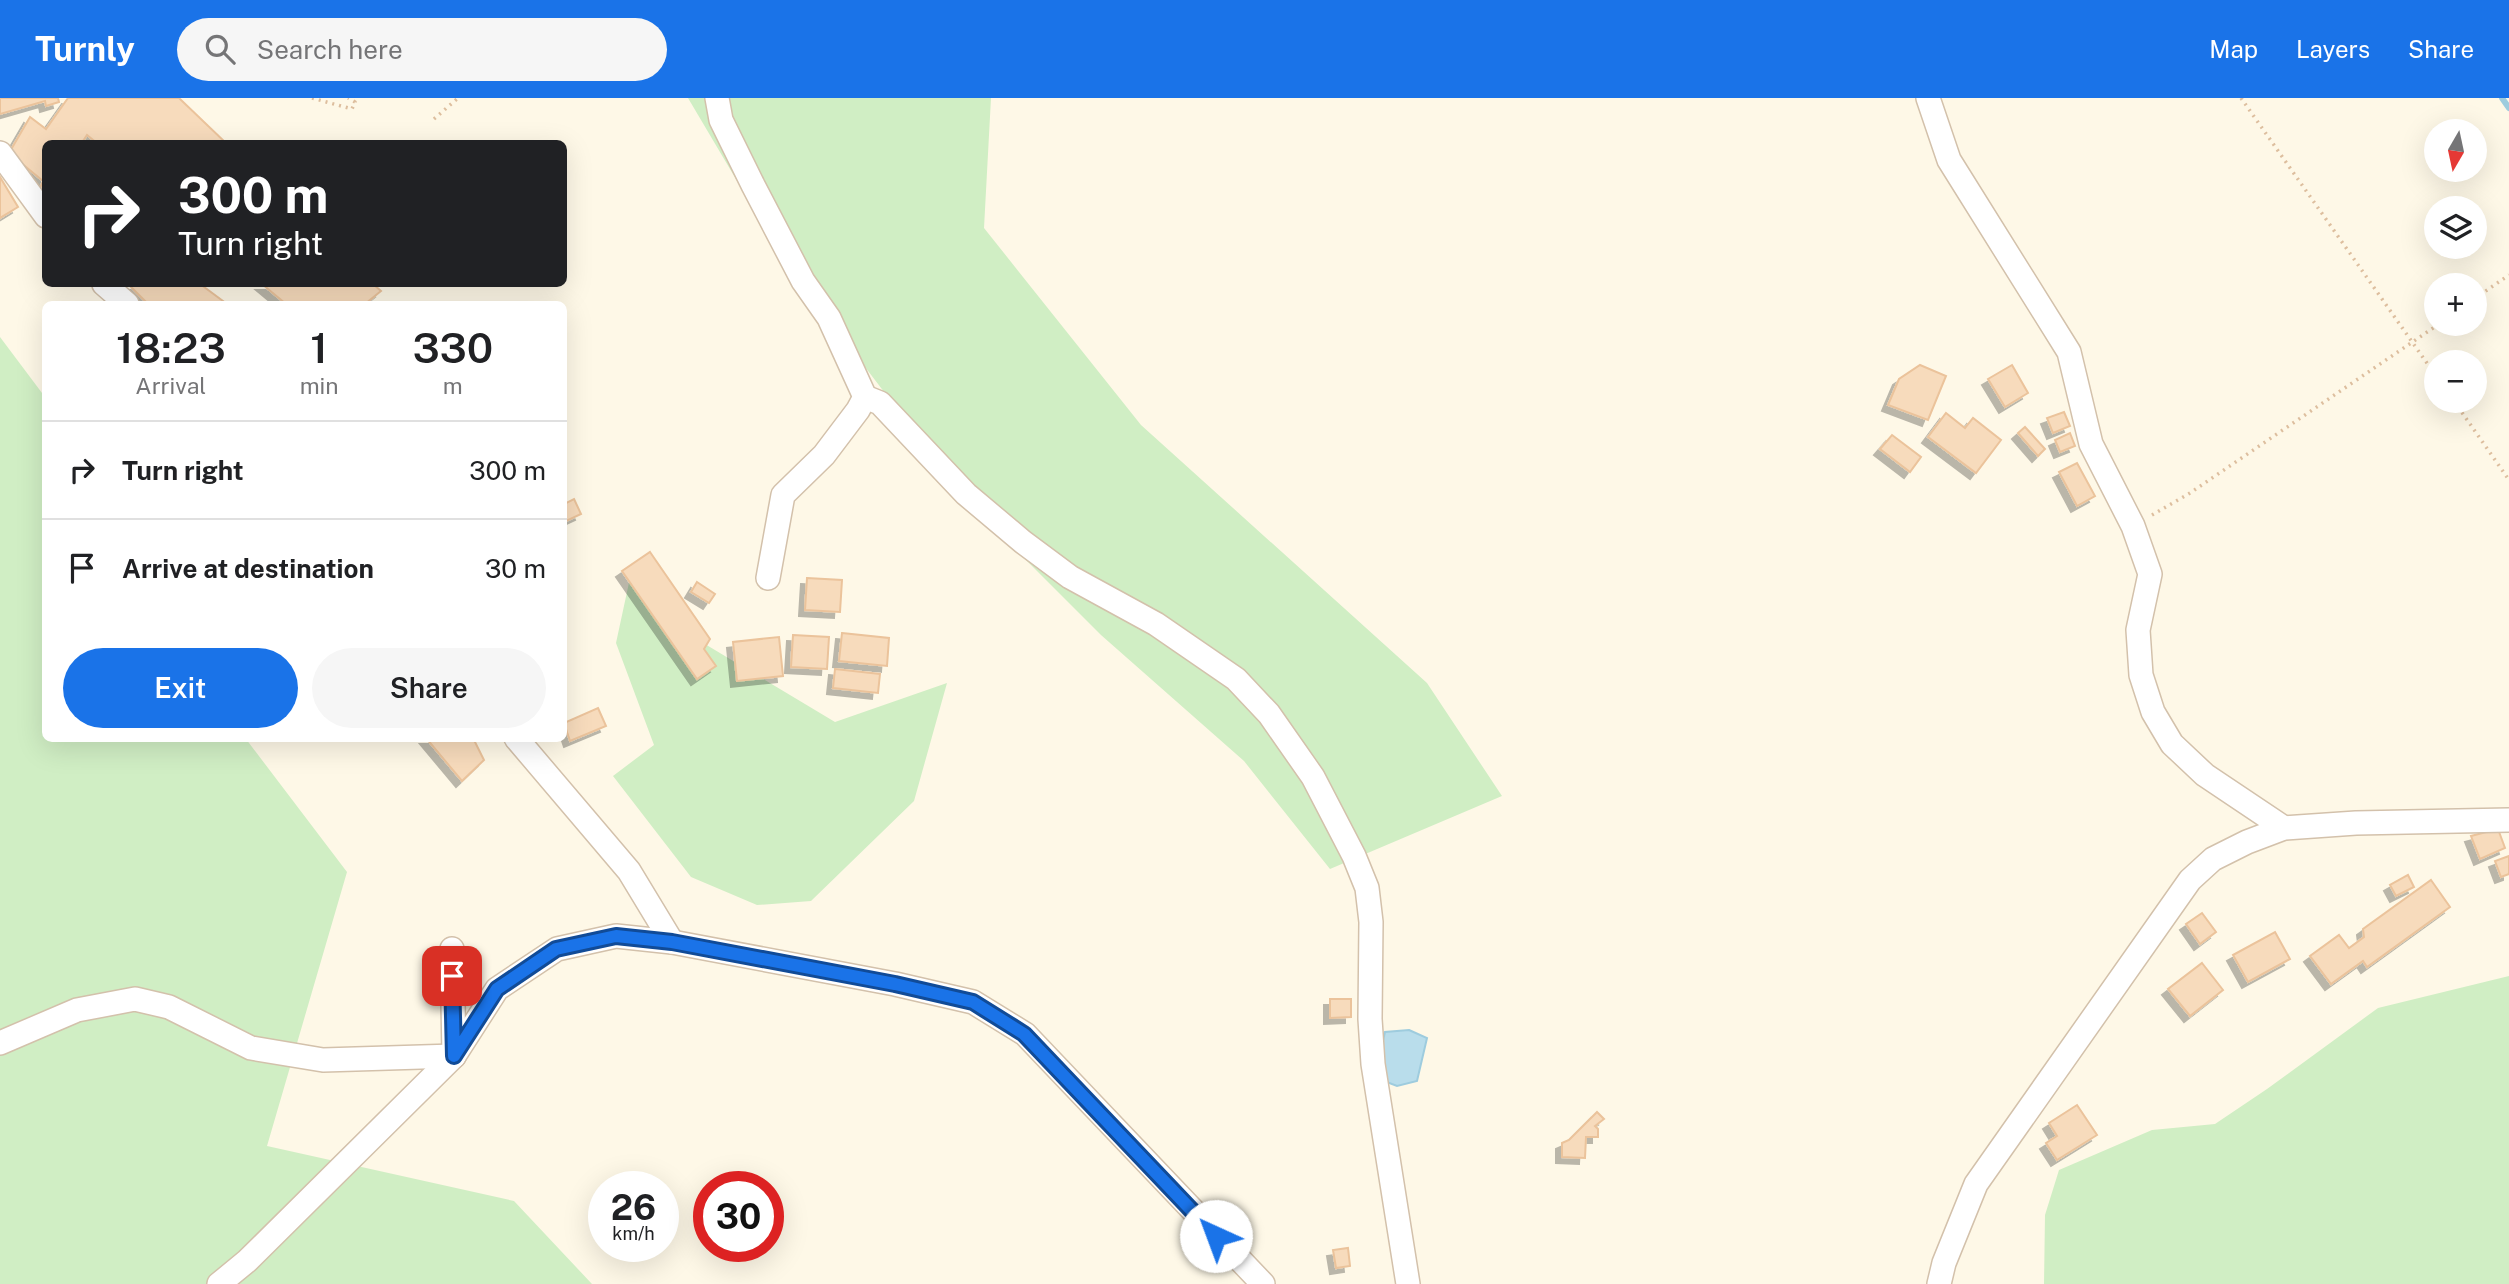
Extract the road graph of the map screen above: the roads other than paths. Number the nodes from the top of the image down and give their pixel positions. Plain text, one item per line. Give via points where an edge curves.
1 (717, 98) edge
2 (1928, 98) edge
3 (0, 153) edge
4 (42, 211) edge
5 (107, 287) edge
6 (124, 301) edge
7 (865, 397) junction
8 (768, 578) dead end
9 (519, 742) edge
10 (2509, 820) edge
11 (2284, 828) junction
12 (672, 942) junction
13 (452, 950) dead end
14 (0, 1043) edge
15 (454, 1056) junction
16 (219, 1284) edge
17 (1263, 1284) edge
18 (1408, 1284) edge
19 (1939, 1284) edge

1 - 7 street via 721,120 803,281 829,318
2 - 11 street via 1949,160 2070,352 2091,444 2133,526 2150,574 2138,630 2141,675 2153,712 2172,744 2206,775
3 - 4 street
5 - 6 street
7 - 8 street via 824,455 783,495
7 - 18 street via 880,403 966,494 1023,542 1070,577 1156,624 1236,679 1269,714 1313,777 1367,888 1373,1064
9 - 12 street via 629,871
10 - 11 street
11 - 19 street via 2213,859 2190,880 1976,1184
12 - 15 street via 616,936 556,949 497,989
12 - 17 street via 973,1002 1024,1034
13 - 15 street
14 - 15 street via 77,1010 135,999 169,1007 251,1048 323,1060
15 - 16 street

